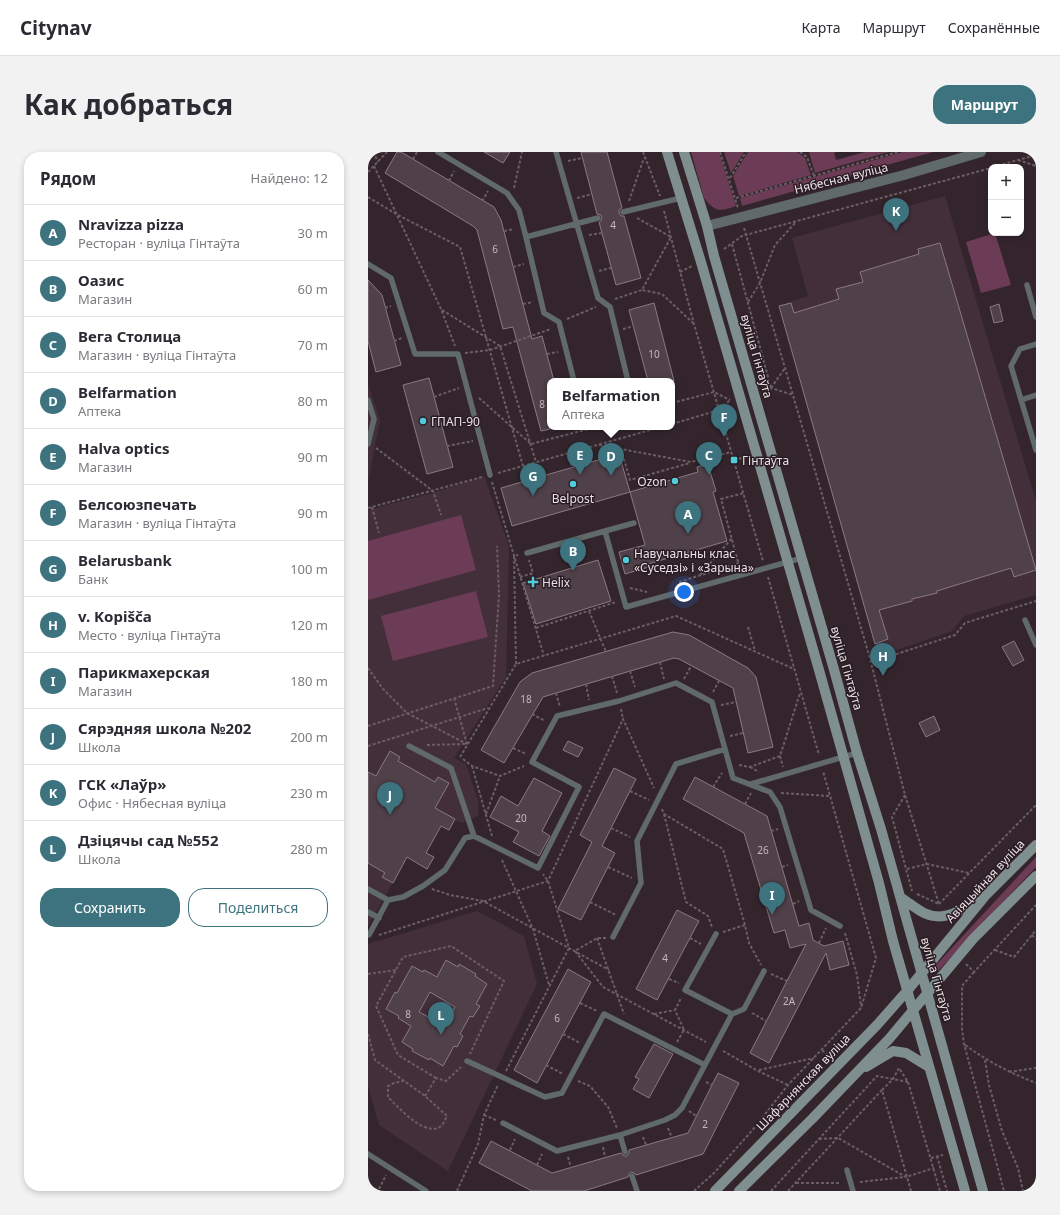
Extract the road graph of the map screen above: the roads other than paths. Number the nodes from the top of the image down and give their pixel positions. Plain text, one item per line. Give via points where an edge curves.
1 (438, 152) edge
2 (556, 152) edge
3 (667, 152) edge
4 (684, 152) edge
5 (981, 152) edge
6 (681, 198) junction
7 (624, 212) road end
8 (598, 218) dead end
9 (576, 223) junction
10 (707, 226) junction
11 (691, 231) junction
12 (526, 237) junction
13 (368, 264) edge
14 (1027, 285) dead end
15 (1036, 317) edge
16 (1036, 344) edge
17 (573, 378) edge
18 (627, 378) edge
19 (1036, 396) edge
20 (368, 400) edge
21 (1021, 400) junction
22 (368, 443) edge
23 (1036, 450) edge
24 (490, 475) road end
25 (634, 522) dead end
26 (605, 531) junction
27 (527, 552) road end
28 (802, 558) junction
29 (788, 562) junction
30 (1025, 620) dead end
31 (1036, 644) edge
32 (409, 746) road end
33 (724, 750) junction
34 (857, 753) junction
35 (843, 757) junction
36 (751, 784) junction
37 (474, 836) junction
38 (1036, 845) edge
39 (1036, 876) edge
40 (368, 889) edge
41 (985, 896) junction
42 (900, 897) junction
43 (388, 900) junction
44 (368, 912) edge
45 (379, 918) junction
46 (840, 926) road end
47 (716, 934) road end
48 (368, 935) edge
49 (613, 937) road end
50 (764, 971) road end
51 (921, 972) junction
52 (907, 991) junction
53 (927, 993) junction
54 (913, 1010) junction
55 (732, 1014) junction
56 (467, 1061) road end
57 (705, 1065) junction
58 (929, 1067) junction
59 (854, 1074) junction
60 (502, 1123) road end
61 (620, 1135) junction
62 (625, 1152) dead end
63 (368, 1154) edge
64 (847, 1170) dead end
65 (632, 1176) dead end
66 (426, 1191) edge
67 (637, 1191) edge
68 (715, 1191) edge
69 (739, 1191) edge
70 (853, 1191) edge
71 (965, 1191) edge
72 (983, 1191) edge

1 - 12 lane via 507,193 519,210
2 - 9 lane
3 - 6 main road
4 - 10 main road, вуліца Гінтаўта
5 - 10 street, Нябесная вуліца via 904,175
6 - 7 lane
6 - 11 main road
8 - 9 lane
9 - 12 lane
9 - 18 lane via 598,298 610,308
10 - 11 main road
10 - 28 main road, вуліца Гінтаўта
11 - 29 main road
12 - 17 lane via 544,313 560,324
13 - 24 lane via 391,278 415,354 458,354
14 - 15 lane
16 - 21 lane via 1020,349 1011,366
19 - 21 lane
20 - 22 lane via 374,419
21 - 23 lane
25 - 26 lane
26 - 27 lane
26 - 29 lane via 626,607
28 - 29 lane
28 - 34 main road, вуліца Гінтаўта
29 - 35 main road
30 - 31 lane
32 - 37 lane via 451,768
33 - 36 lane via 733,778
33 - 37 lane via 712,702 676,683 619,701 557,716 533,760 579,788 538,868
33 - 49 lane via 676,764 636,841 641,883
34 - 35 lane
34 - 42 main road, вуліца Гінтаўта
35 - 36 lane
35 - 52 main road
36 - 46 lane via 770,792 780,807 811,910
37 - 43 lane via 465,838 445,870 403,897
38 - 41 main road, Авіяцыйная вуліца
39 - 53 main road via 973,939
40 - 43 lane
41 - 42 main road via 944,917 923,913
41 - 51 main road, Авіяцыйная вуліца
42 - 51 main road, вуліца Гінтаўта
43 - 45 lane
44 - 45 lane
45 - 48 lane
47 - 55 lane via 686,990
50 - 55 lane via 744,1009
51 - 52 main road, Авіяцыйная вуліца
51 - 53 main road, вуліца Гінтаўта
52 - 54 main road
52 - 68 main road, Шафарнянская вуліца
53 - 54 main road
53 - 72 main road, вуліца Гінтаўта
54 - 58 main road
54 - 59 main road via 889,1039
55 - 57 lane
56 - 57 lane via 544,1097 562,1094 604,1014
57 - 61 lane via 682,1108 675,1115
58 - 59 main road via 906,1053 893,1051
58 - 71 main road
59 - 69 main road
60 - 61 lane via 557,1151
61 - 62 lane
63 - 66 lane
64 - 70 lane
65 - 67 lane

